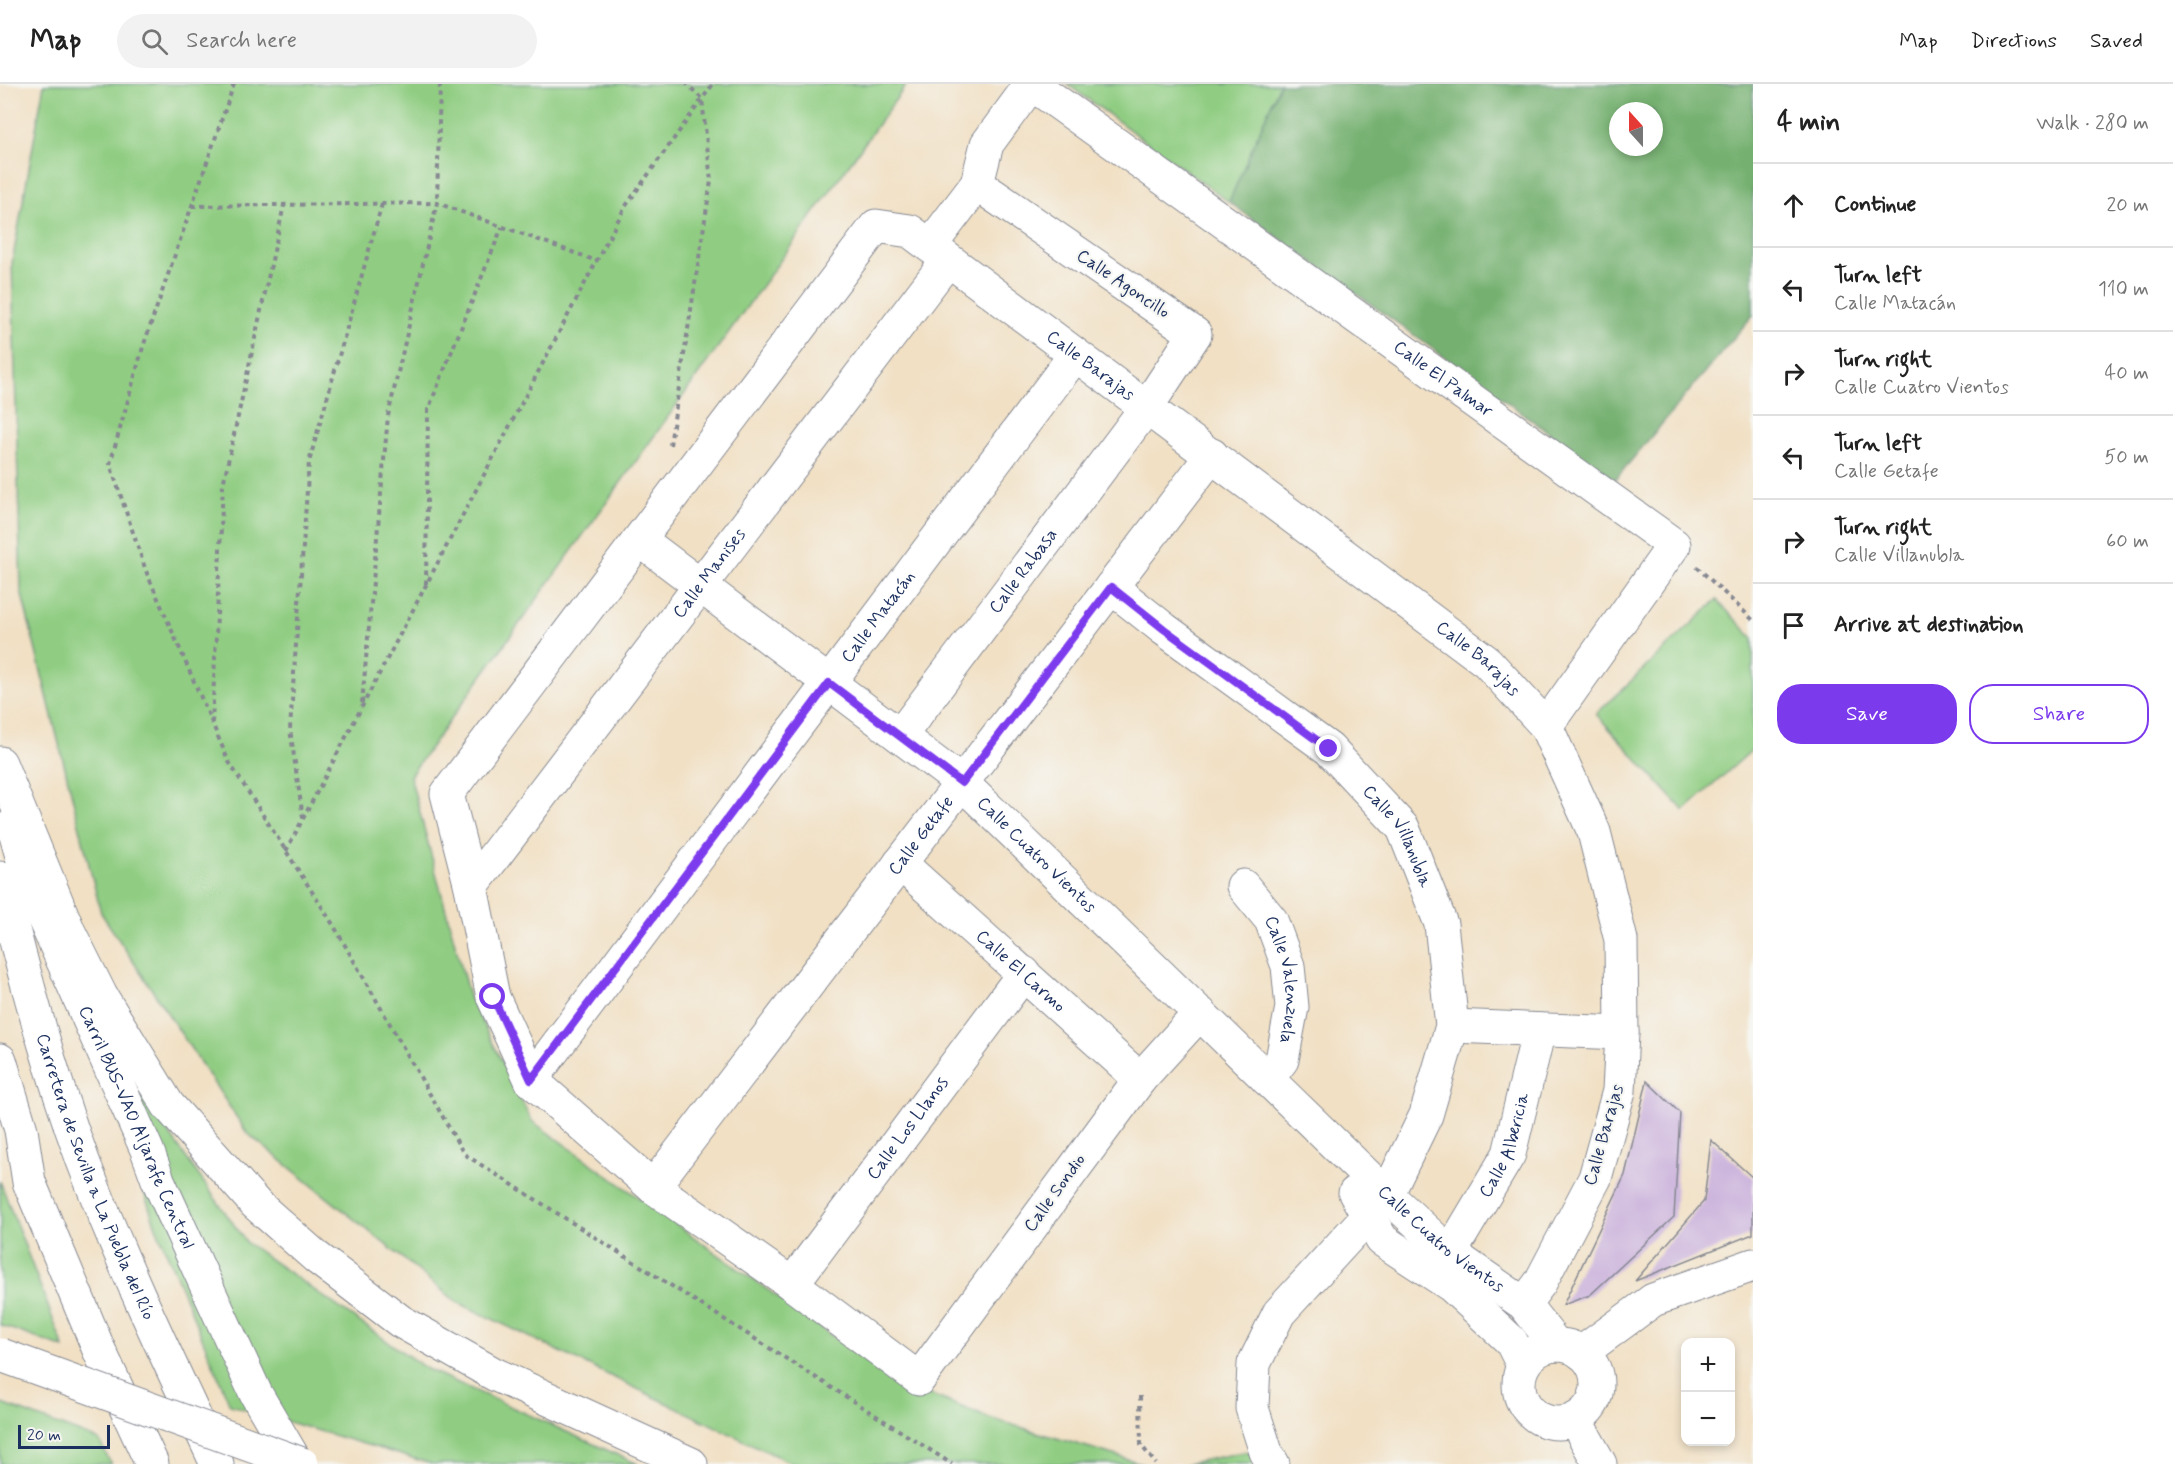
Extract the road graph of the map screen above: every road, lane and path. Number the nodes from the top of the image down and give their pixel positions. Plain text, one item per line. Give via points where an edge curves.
1 (234, 84) edge
2 (440, 84) edge
3 (687, 84) edge
4 (713, 84) edge
5 (1031, 84) edge
6 (702, 99) junction
7 (977, 184) junction
8 (437, 203) junction
9 (382, 204) junction
10 (284, 205) junction
11 (192, 206) junction
12 (502, 227) junction
13 (929, 246) junction
14 (597, 261) junction
15 (1076, 355) junction
16 (1146, 408) junction
17 (669, 446) dead end
18 (1212, 455) junction
19 (640, 540) junction
20 (1674, 545) junction
21 (701, 585) junction
22 (426, 586) junction
23 (1111, 587) junction
24 (1753, 620) edge
25 (829, 683) junction
26 (362, 708) junction
27 (212, 724) junction
28 (1546, 726) junction
29 (900, 736) junction
30 (0, 763) edge
31 (0, 781) edge
32 (962, 783) junction
33 (303, 819) junction
34 (286, 851) junction
35 (900, 863) junction
36 (0, 878) edge
37 (1244, 886) dead end
38 (471, 887) junction
39 (1024, 974) junction
40 (1200, 1013) junction
41 (1452, 1026) junction
42 (1539, 1030) junction
43 (1622, 1033) junction
44 (0, 1060) edge
45 (1140, 1079) junction
46 (1267, 1079) junction
47 (531, 1080) junction
48 (0, 1134) edge
49 (29, 1182) junction
50 (653, 1187) junction
51 (1378, 1206) junction
52 (1450, 1253) junction
53 (1753, 1265) edge
54 (792, 1284) junction
55 (1524, 1304) junction
56 (1569, 1349) junction
57 (1, 1354) edge
58 (1523, 1365) junction
59 (1140, 1396) dead end
60 (1575, 1420) junction
61 (152, 1464) edge
62 (217, 1464) edge
63 (297, 1464) edge
64 (302, 1464) edge
65 (691, 1464) edge
66 (952, 1464) edge
67 (1156, 1464) edge
68 (1273, 1464) edge
69 (1600, 1464) edge

1 - 11 path
2 - 8 path
3 - 6 path
4 - 6 path
5 - 7 main road, Calle El Palmar via 987,144
5 - 20 main road, Calle El Palmar
6 - 14 path via 625,207
6 - 17 path via 711,181
7 - 13 main road, Calle El Palmar
7 - 16 main road, Calle Agoncillo via 1195,334
8 - 9 path
8 - 12 path
8 - 26 path via 388,416
9 - 10 path
9 - 33 path via 309,462 290,729
10 - 11 path
10 - 27 path via 223,485
11 - 27 path via 143,348 110,464 146,571
12 - 14 path
12 - 22 path via 428,410
13 - 15 main road, Calle Barajas
13 - 19 main road via 876,226
13 - 21 main road, Calle Manises
14 - 22 path
15 - 16 main road, Calle Barajas
15 - 25 main road, Calle Matacán
16 - 18 main road, Calle Barajas
16 - 29 main road, Calle Rabasa
18 - 23 main road, Calle Getafe
18 - 28 main road, Calle Barajas via 1486,662
19 - 21 main road, Calle Cuatro Vientos
19 - 38 main road via 447,794
20 - 24 path
20 - 28 main road
21 - 25 main road, Calle Cuatro Vientos
21 - 38 main road, Calle Manises
22 - 26 path
23 - 32 main road, Calle Getafe
23 - 41 main road, Calle Villanubla via 1329,749 1403,828 1441,924
25 - 29 main road, Calle Cuatro Vientos
25 - 47 main road, Calle Matacán
26 - 33 path
27 - 34 path via 229,762
28 - 43 main road, Calle Barajas via 1594,832 1621,940
29 - 32 main road, Calle Cuatro Vientos
30 - 65 main road via 69,932 101,996 168,1105 256,1204 316,1257 400,1321 494,1374
31 - 63 main road, Carril BUS-VAO Aljarafe Central via 33,894 251,1383
32 - 35 main road, Calle Getafe
32 - 40 main road, Calle Cuatro Vientos
33 - 34 path
34 - 66 path via 334,926 464,1154
35 - 39 main road, Calle El Carmo
35 - 50 main road, Calle Getafe
36 - 62 main road, Carretera de Sevilla a La Puebla del Río via 47,1055 83,1160 123,1261
37 - 46 main road, Calle Valenzuela via 1271,920 1288,966 1292,1007 1282,1060
38 - 47 main road via 493,997
39 - 45 main road, Calle El Carmo
39 - 54 main road, Calle Los Llanos
40 - 45 main road, Calle Sondio
40 - 46 main road, Calle Cuatro Vientos
41 - 42 main road
41 - 51 main road, Calle Villanubla via 1426,1115
42 - 43 main road
42 - 52 main road, Calle Albericia via 1509,1154
43 - 55 main road, Calle Barajas via 1619,1091 1595,1178 1540,1283
44 - 49 main road via 21,1130
45 - 54 main road, Calle Sondio via 919,1379
46 - 51 main road, Calle Cuatro Vientos via 1323,1133
47 - 50 main road
48 - 49 main road
49 - 61 main road via 99,1350
50 - 54 main road
51 - 52 main road, Calle Cuatro Vientos
51 - 58 main road, Calle Cuatro Vientos via 1382,1240 1452,1286 1511,1341
51 - 68 main road, Calle Villanubla via 1280,1313 1254,1364 1252,1408
52 - 55 main road, Calle Cuatro Vientos
53 - 56 main road via 1653,1300
55 - 56 main road, Calle Cuatro Vientos
56 - 58 main road via 1537,1350
56 - 60 main road via 1592,1365 1597,1381 1596,1396
57 - 64 main road, bridge
58 - 60 main road via 1518,1384 1522,1404 1536,1418 1555,1425
59 - 67 path via 1141,1445
60 - 69 main road

